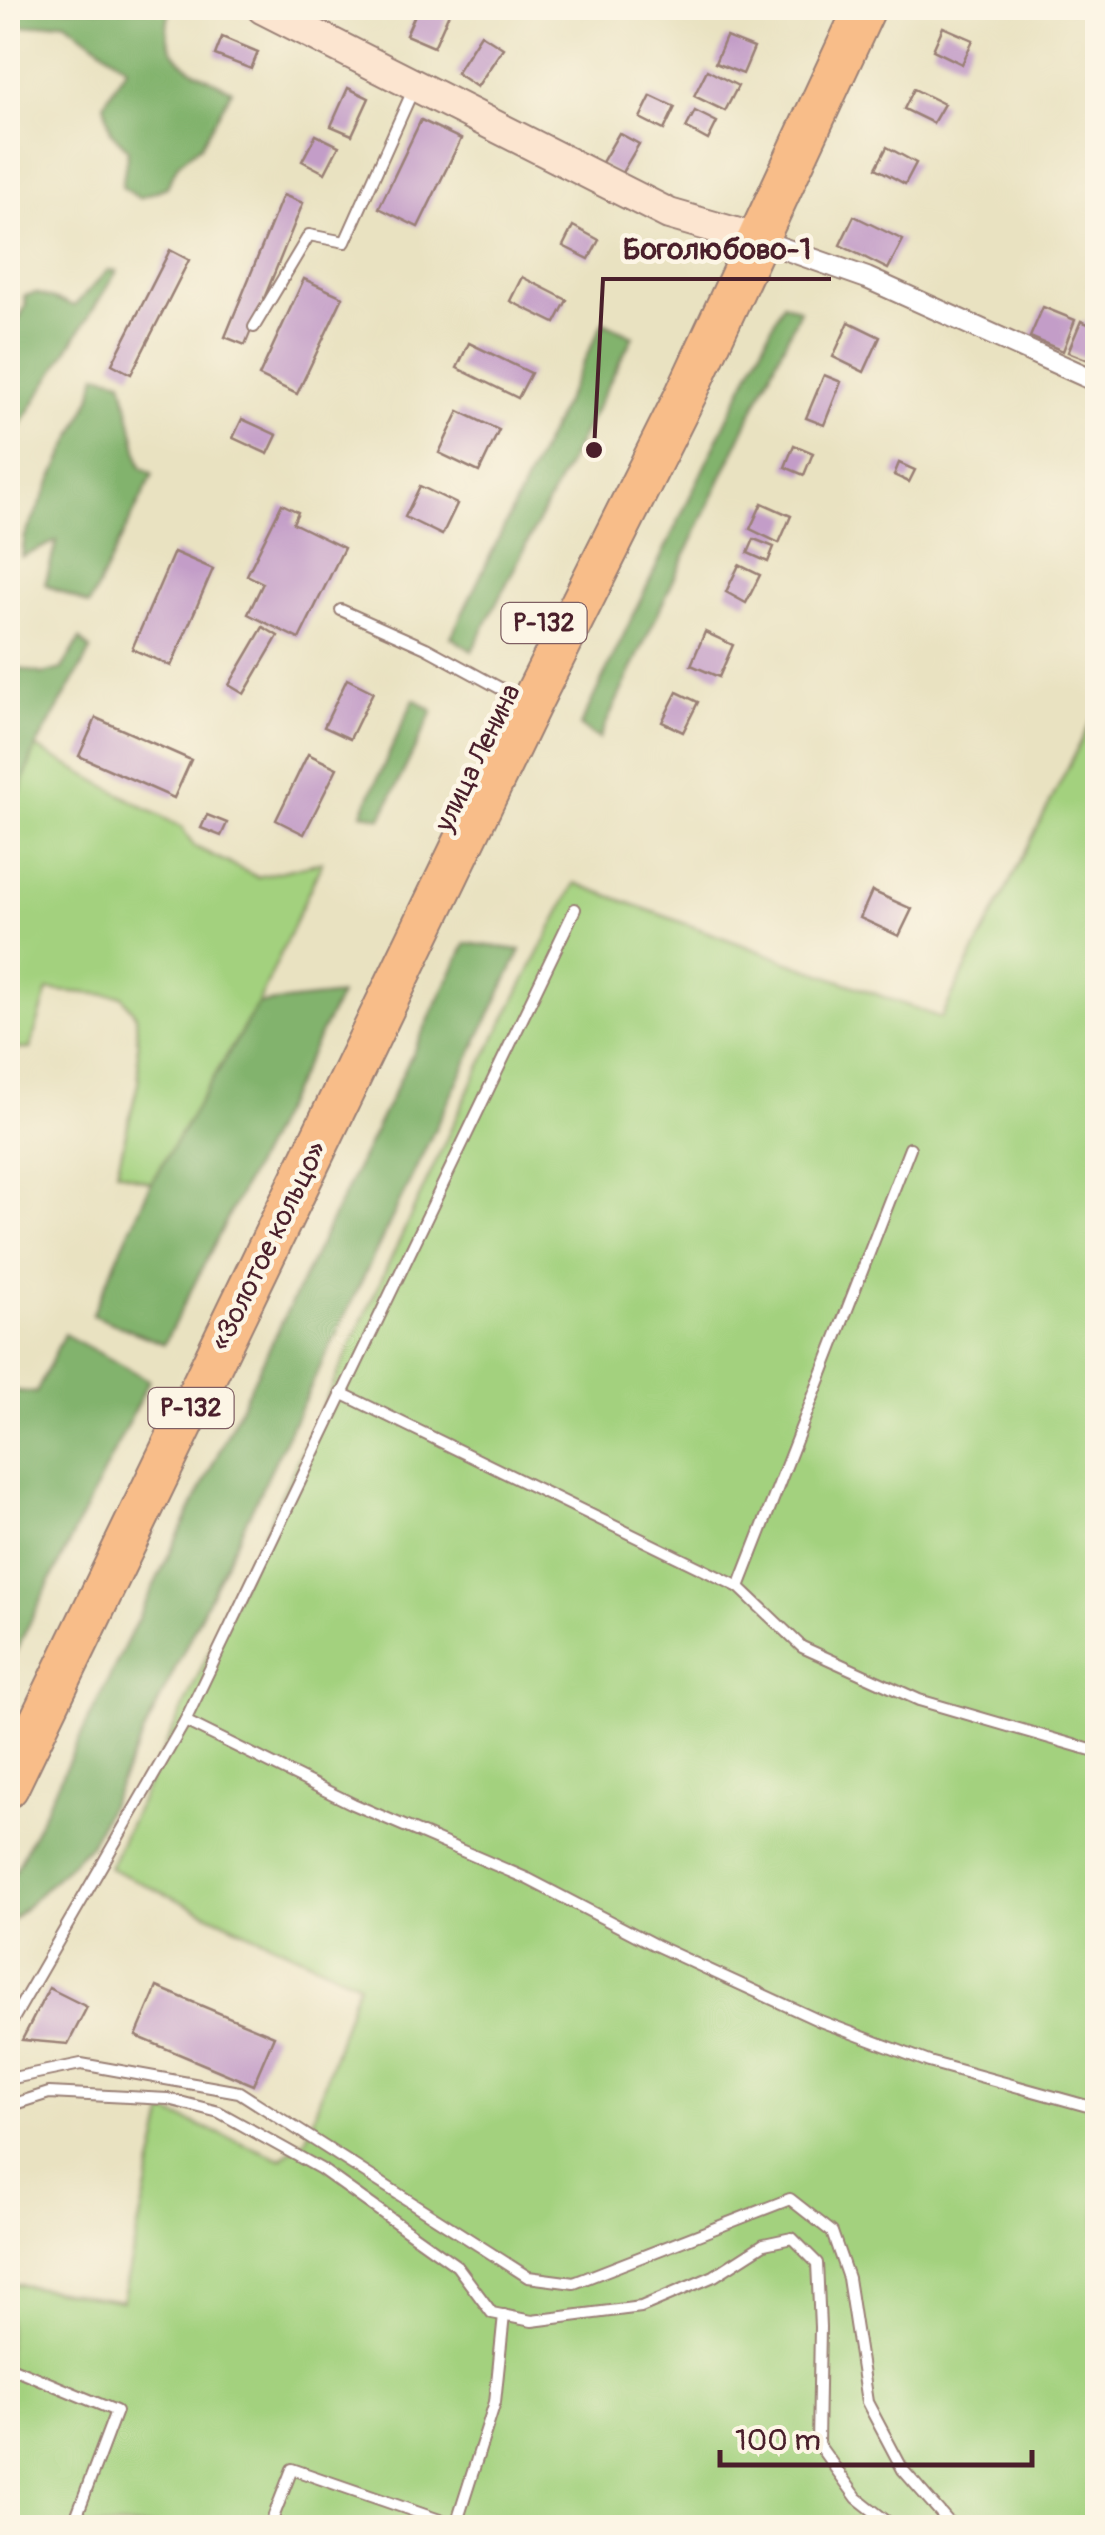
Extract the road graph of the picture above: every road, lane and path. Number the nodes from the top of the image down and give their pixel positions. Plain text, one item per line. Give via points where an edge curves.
1 (262, 8) edge
2 (866, 8) edge
3 (415, 85) junction
4 (756, 239) junction
5 (254, 328) dead end
6 (1098, 382) edge
7 (341, 610) dead end
8 (509, 693) junction
9 (575, 909) dead end
10 (362, 1024) junction
11 (910, 1148) dead end
12 (341, 1393) junction
13 (738, 1587) junction
14 (185, 1721) junction
15 (8, 1726) edge
16 (1098, 1752) edge
17 (8, 1788) edge
18 (8, 2028) edge
19 (8, 2078) edge
20 (8, 2106) edge
21 (1098, 2109) edge
22 (504, 2315) junction
23 (8, 2366) edge
24 (458, 2527) edge
25 (72, 2528) edge
26 (269, 2528) edge
27 (895, 2528) edge
28 (954, 2528) edge

1 - 3 street
2 - 4 highway, улица Ленина / Р-132
3 - 4 street via 669,214
3 - 5 lane via 345,242 309,235
4 - 6 street via 867,278
4 - 8 highway, улица Ленина / Р-132 via 663,390
4 - 10 highway, улица Ленина / Р-132 via 530,705
7 - 8 lane
8 - 10 highway, улица Ленина / Р-132
9 - 12 lane
10 - 15 highway, «Золотое кольцо» / Р-132
10 - 17 highway, «Золотое кольцо» / Р-132
11 - 13 lane
12 - 13 lane
12 - 14 lane
13 - 16 lane via 802,1647 919,1700
14 - 18 lane
14 - 21 lane via 820,2020 929,2062
19 - 28 lane via 81,2064 239,2092 528,2277 574,2283 790,2199 832,2232 848,2278 867,2402 903,2470
20 - 22 lane via 49,2093 168,2099 219,2112 321,2169 393,2220 457,2266 492,2313
22 - 24 lane via 494,2402
22 - 27 lane via 532,2322 642,2307 714,2276 764,2244 792,2238 817,2264 818,2444 858,2498
23 - 25 lane via 116,2411
24 - 26 lane via 292,2469

